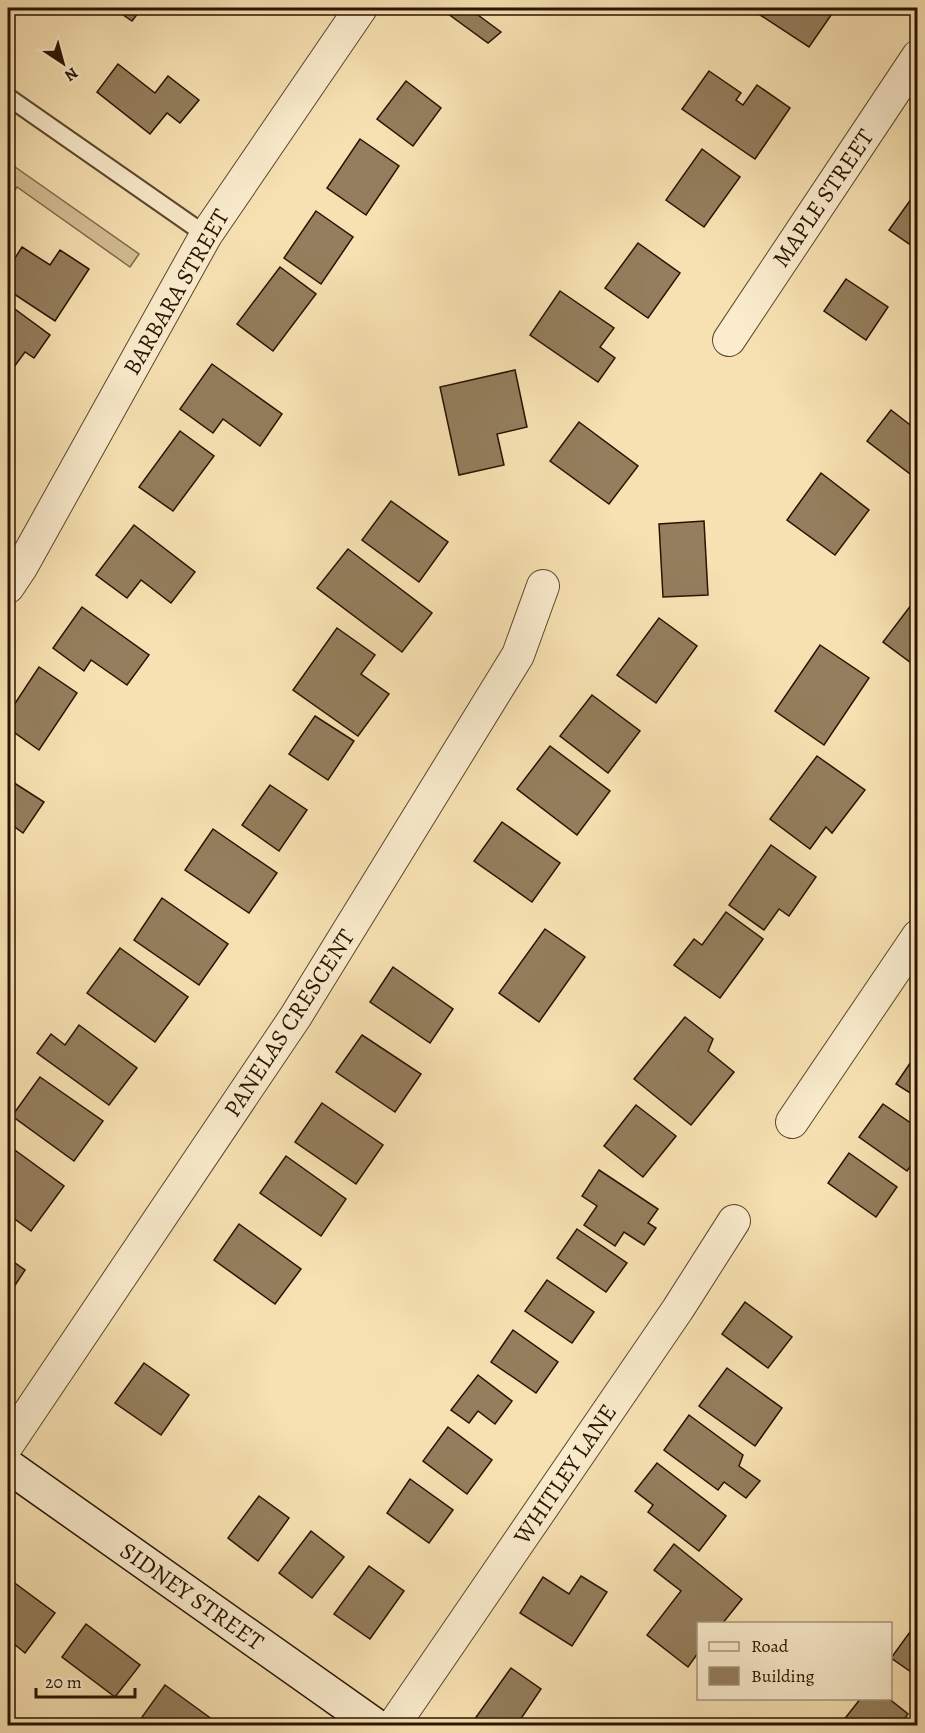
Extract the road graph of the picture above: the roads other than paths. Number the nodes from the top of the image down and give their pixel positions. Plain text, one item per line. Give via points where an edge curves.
1 (360, 8) edge
2 (918, 56) edge
3 (8, 97) edge
4 (206, 235) junction
5 (729, 340) dead end
6 (543, 586) dead end
7 (8, 587) edge
8 (918, 936) edge
9 (792, 1122) dead end
10 (734, 1221) dead end
11 (8, 1444) edge
12 (8, 1466) edge
13 (376, 1725) edge
14 (393, 1725) edge

1 - 4 street, BARBARA STREET
2 - 5 street, MAPLE STREET
3 - 4 lane
4 - 7 street, BARBARA STREET
6 - 11 street, PANELAS CRESCENT via 518,655 296,1016
8 - 9 street
10 - 14 street, WHITLEY LANE
12 - 13 main road, SIDNEY STREET

